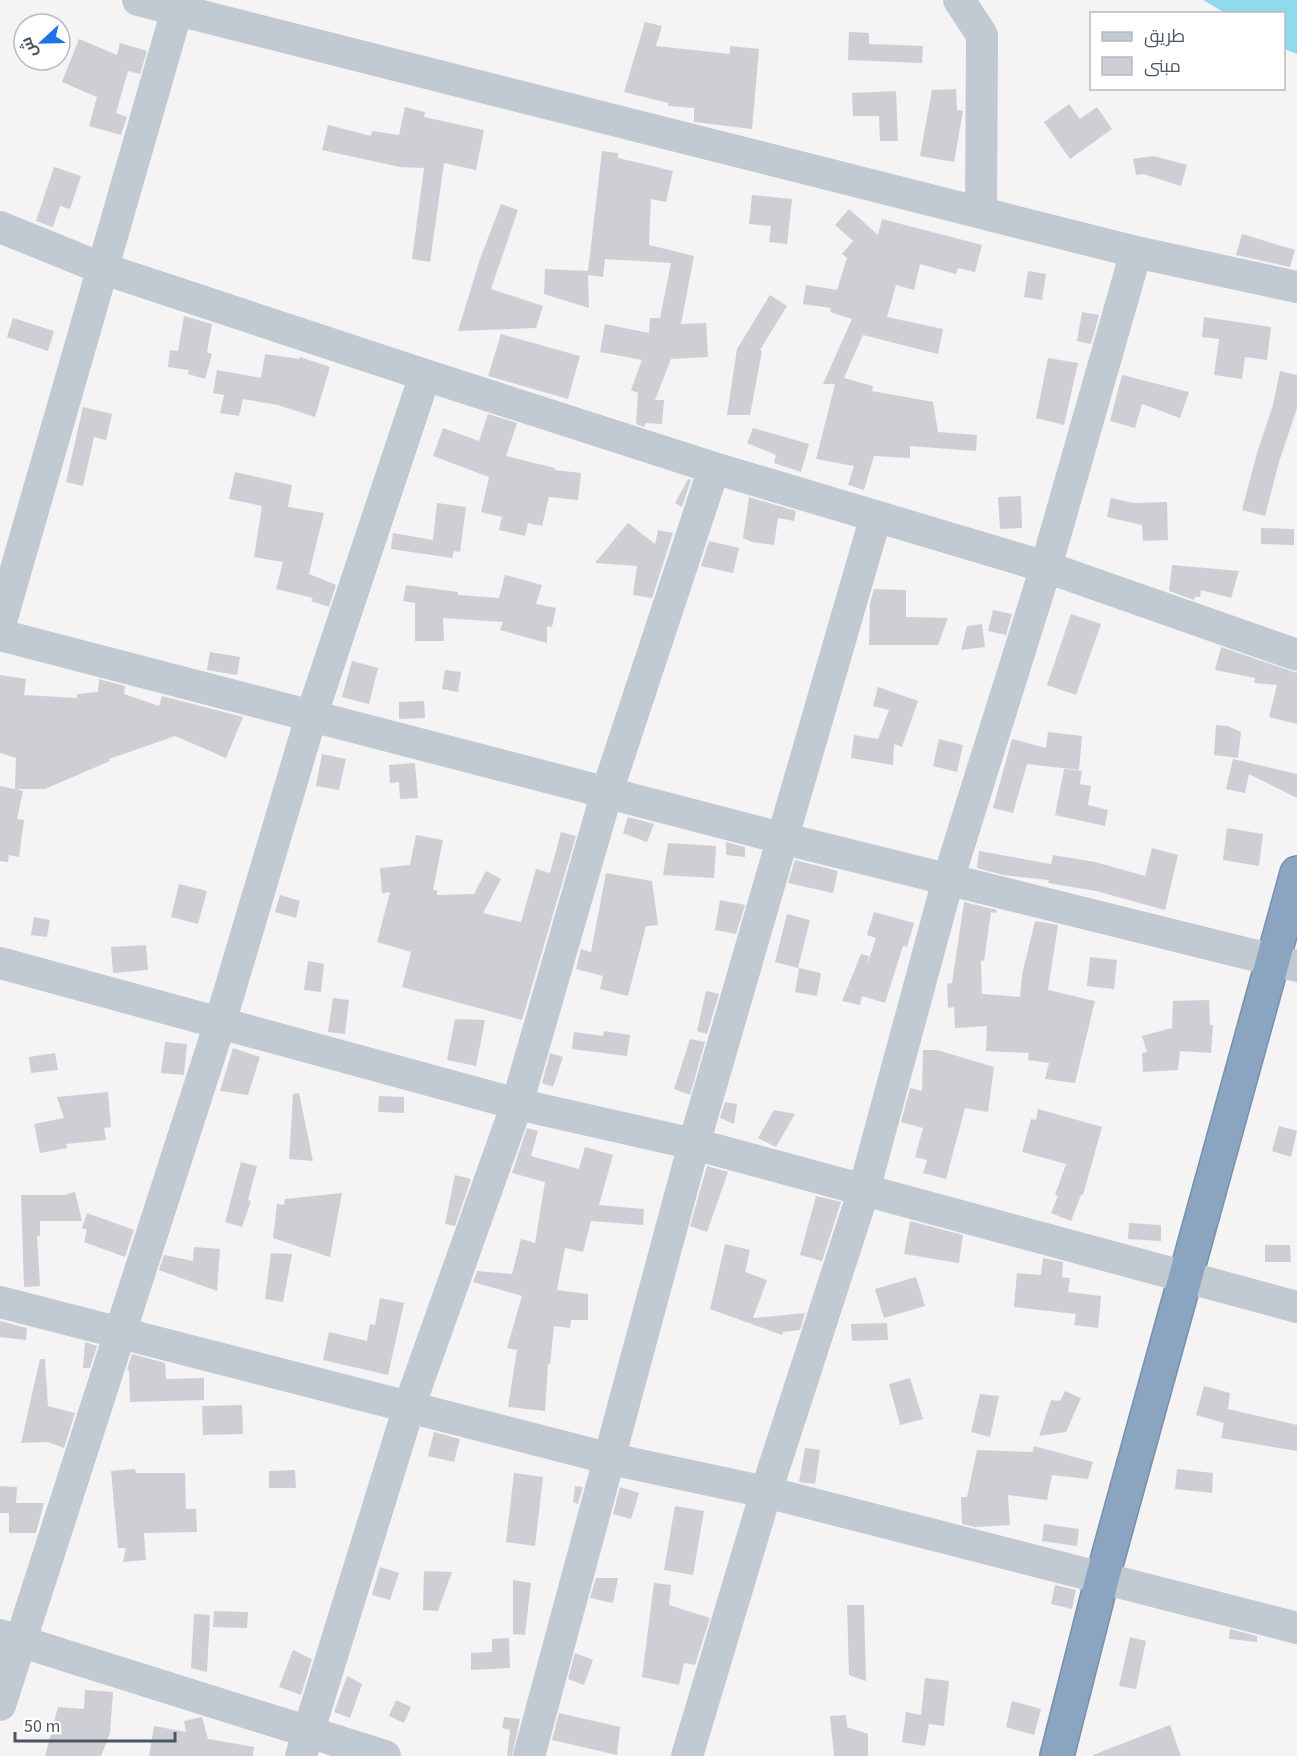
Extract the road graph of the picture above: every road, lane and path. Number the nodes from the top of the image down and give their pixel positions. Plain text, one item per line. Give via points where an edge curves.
1 (138, 0) edge
2 (958, 0) edge
3 (177, 10) junction
4 (981, 211) junction
5 (0, 226) edge
6 (1136, 252) junction
7 (101, 268) junction
8 (1297, 287) edge
9 (424, 375) junction
10 (714, 468) junction
11 (876, 516) junction
12 (1046, 567) junction
13 (0, 625) edge
14 (0, 635) edge
15 (1297, 654) edge
16 (311, 717) junction
17 (607, 792) junction
18 (781, 838) junction
19 (1297, 873) edge
20 (948, 880) junction
21 (0, 963) edge
22 (1285, 963) edge
23 (220, 1023) junction
24 (517, 1104) junction
25 (694, 1144) junction
26 (864, 1190) junction
27 (1185, 1278) junction
28 (0, 1302) edge
29 (1297, 1307) edge
30 (118, 1333) junction
31 (409, 1407) junction
32 (611, 1460) junction
33 (766, 1492) junction
34 (1102, 1579) junction
35 (1297, 1628) edge
36 (10, 1638) edge
37 (0, 1705) edge
38 (304, 1743) edge
39 (385, 1756) edge
40 (529, 1756) edge
41 (687, 1756) edge
42 (1057, 1756) edge

1 - 3 street
2 - 4 street via 982,35
3 - 4 street
3 - 7 street
4 - 6 street
5 - 7 street
6 - 8 street
6 - 12 street
7 - 9 street
7 - 13 street
9 - 10 street
9 - 16 street
10 - 11 street
10 - 17 street
11 - 12 street
11 - 18 street
12 - 15 street
12 - 20 street
14 - 16 street
16 - 17 street
16 - 23 street
17 - 18 street
17 - 24 street
18 - 20 street
18 - 25 street
19 - 22 highway
20 - 22 street
20 - 26 street
21 - 23 street
22 - 27 highway
23 - 24 street
23 - 30 street
24 - 25 street
24 - 31 street
25 - 26 street
25 - 32 street
26 - 27 street
26 - 33 street
27 - 29 street
27 - 34 highway
28 - 30 street
30 - 31 street
30 - 36 street
31 - 32 street
31 - 38 street
32 - 33 street
32 - 40 street
33 - 34 street
33 - 41 street
34 - 35 street
34 - 42 highway
36 - 37 street
36 - 38 street
38 - 39 street

